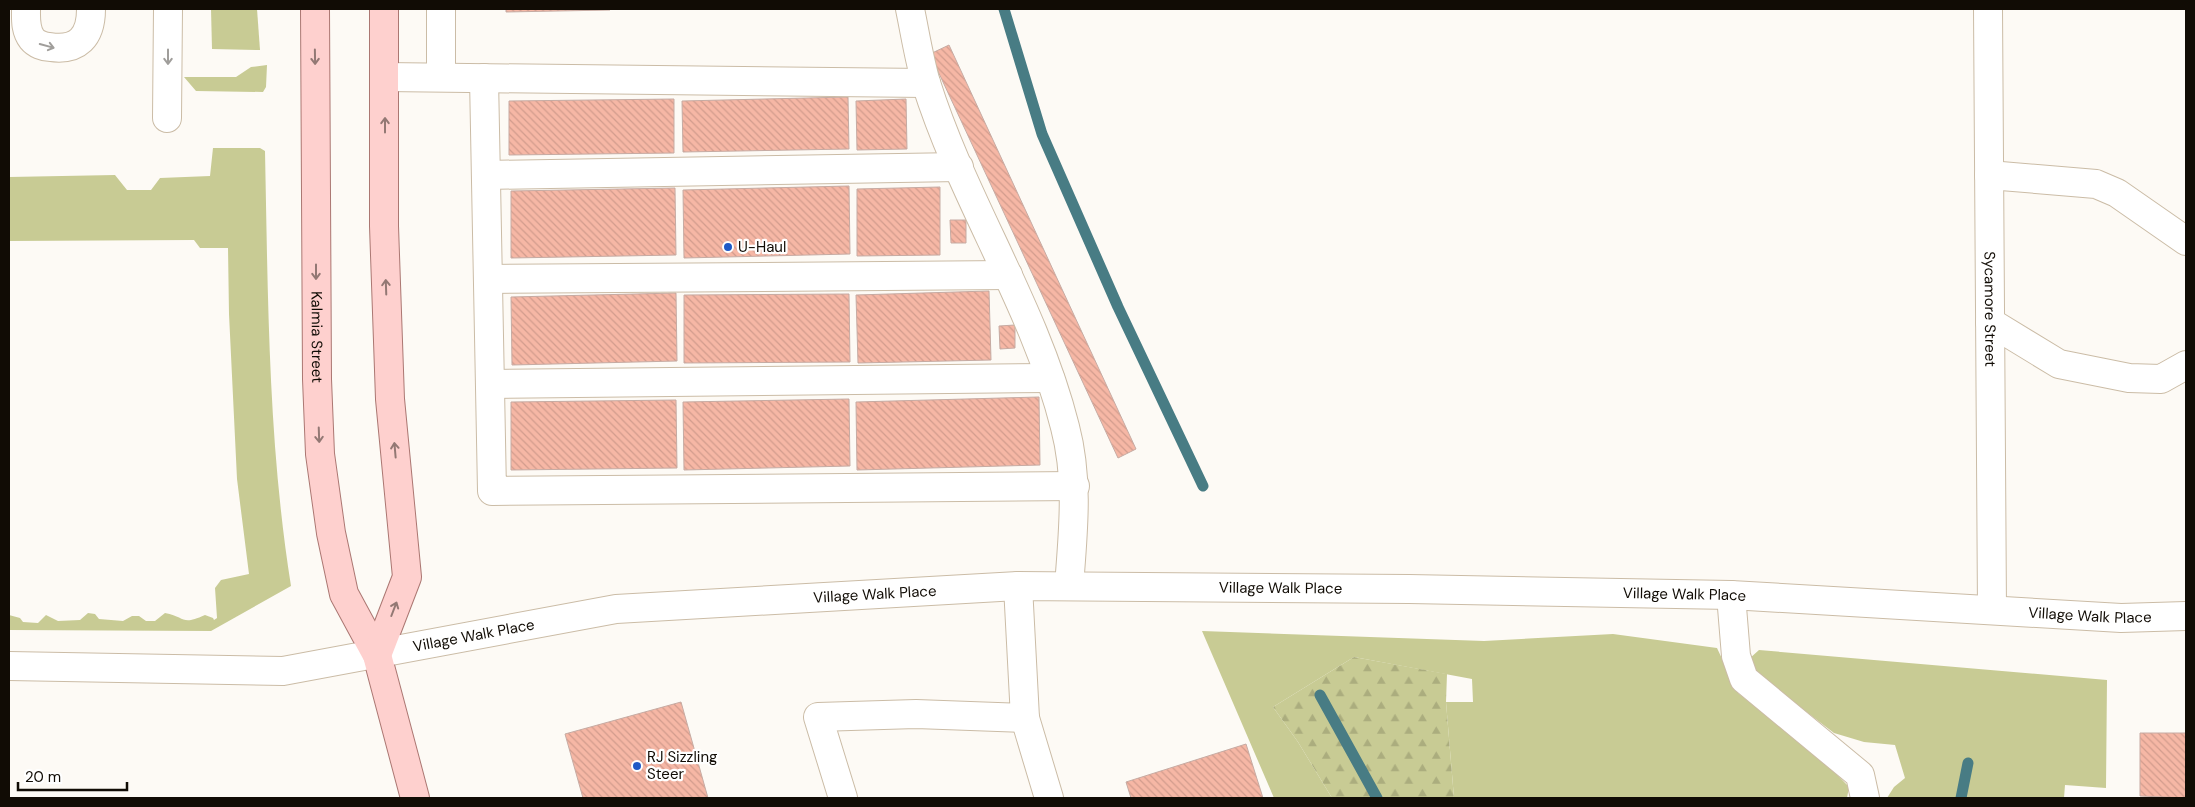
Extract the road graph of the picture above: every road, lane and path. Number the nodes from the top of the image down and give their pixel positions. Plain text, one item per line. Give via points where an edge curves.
1 (26, 9) edge
2 (91, 9) edge
3 (168, 9) edge
4 (315, 9) edge
5 (384, 9) edge
6 (441, 9) edge
7 (910, 9) edge
8 (1988, 9) edge
9 (385, 77) junction
10 (441, 77) junction
11 (484, 78) junction
12 (926, 82) junction
13 (168, 118) dead end
14 (959, 167) junction
15 (486, 175) junction
16 (1989, 175) junction
17 (2186, 241) edge
18 (1008, 275) junction
19 (488, 279) junction
20 (1990, 322) junction
21 (2186, 365) edge
22 (1050, 378) junction
23 (490, 384) junction
24 (1075, 486) junction
25 (1018, 586) junction
26 (1069, 586) junction
27 (1731, 595) junction
28 (1992, 610) junction
29 (2186, 616) edge
30 (377, 655) junction
31 (9, 666) edge
32 (1025, 718) junction
33 (415, 798) edge
34 (843, 798) edge
35 (1049, 798) edge
36 (1865, 798) edge

1 -> 2 street via 26,27 33,41 45,47 63,49 74,46 85,37 91,21
3 -> 13 street
4 -> 30 main road, Kalmia Street via 320,454 331,533 344,594
5 - 9 main road
6 - 10 street
7 - 12 street
8 - 16 street, Sycamore Street
9 - 10 street
30 -> 9 main road via 407,577 390,399 384,226
10 - 11 street
11 - 12 street
11 - 15 street
12 - 14 street
14 - 15 street
14 - 18 street
15 - 19 street
16 - 17 street via 2096,184 2118,193
16 - 20 street, Sycamore Street
18 - 19 street
18 - 22 street
19 - 23 street
20 - 21 street via 2059,364 2128,378 2161,379
20 - 28 street, Sycamore Street
22 - 23 street
22 - 24 street via 1066,428
23 - 24 street via 492,491
24 - 26 street
25 - 26 street, Village Walk Place
25 - 30 street, Village Walk Place via 616,609
25 - 32 street
26 - 27 street, Village Walk Place
27 - 28 street, Village Walk Place
27 - 36 street via 1736,656 1744,679 1860,775
28 - 29 street, Village Walk Place via 2121,618
30 - 31 street, Village Walk Place via 283,672
30 - 33 main road, Kalmia Street
32 - 34 street via 916,714 818,717
32 - 35 street

